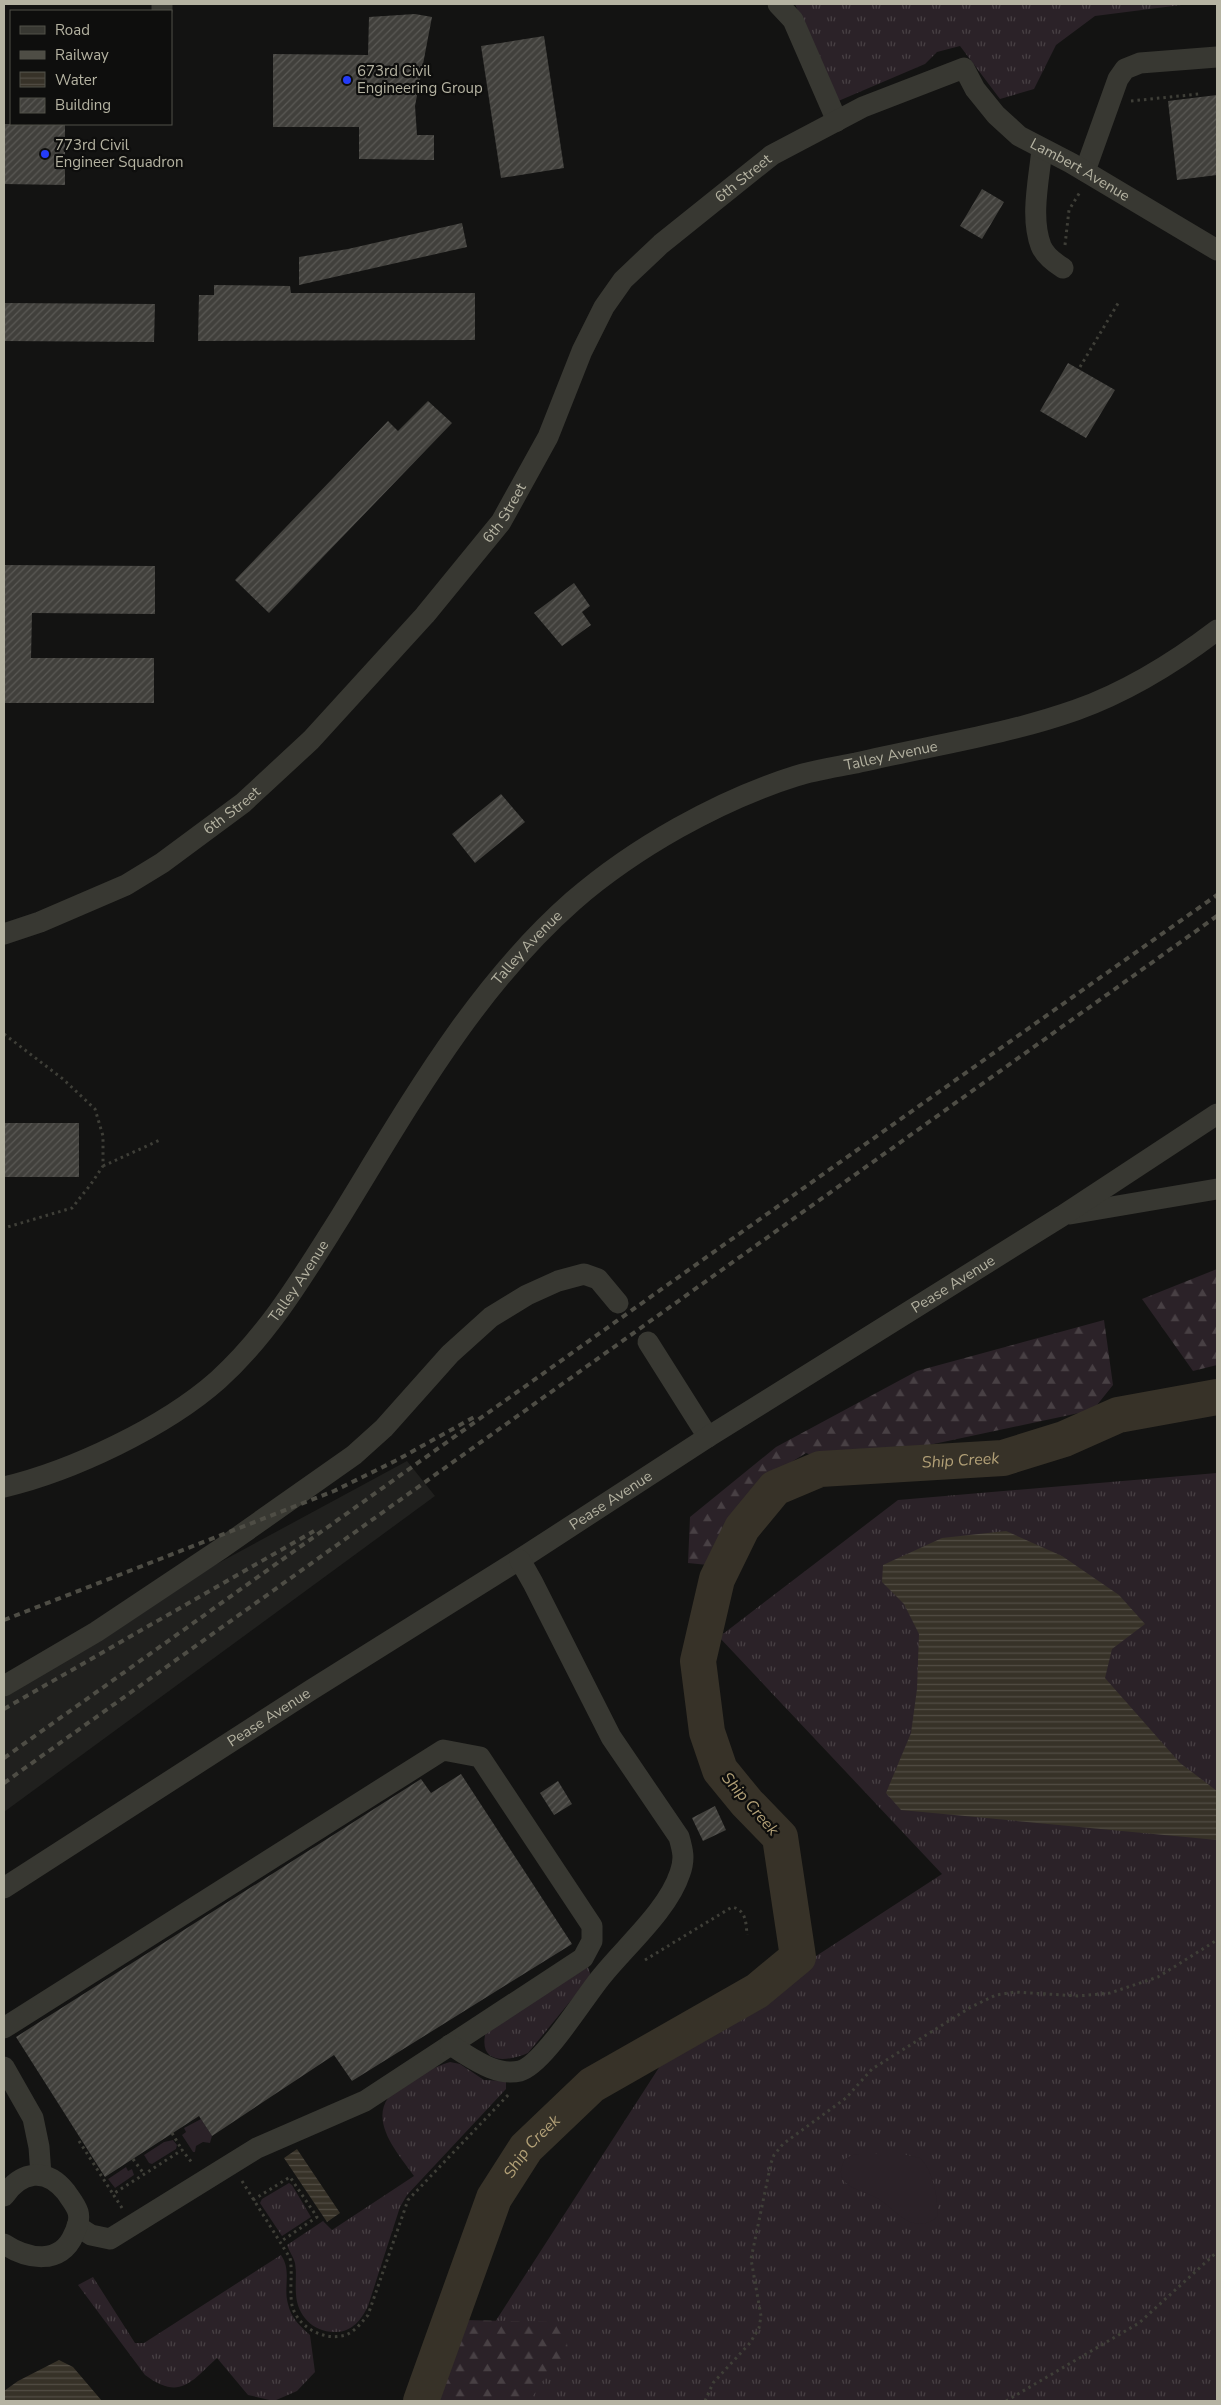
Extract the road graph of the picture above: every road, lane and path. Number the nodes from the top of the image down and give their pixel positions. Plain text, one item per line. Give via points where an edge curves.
1 (778, 4) edge
2 (1217, 57) edge
3 (964, 68) joint
4 (1199, 94) dead end
5 (1111, 99) junction
6 (837, 121) junction
7 (1042, 149) junction
8 (1084, 178) junction
9 (1217, 250) edge
10 (1060, 266) joint
11 (1120, 300) dead end
12 (1080, 367) dead end
13 (1217, 630) edge
14 (4, 934) edge
15 (4, 1034) edge
16 (1217, 1114) edge
17 (160, 1140) dead end
18 (103, 1166) junction
19 (1217, 1189) edge
20 (1062, 1216) junction
21 (4, 1228) edge
22 (618, 1303) dead end
23 (648, 1342) dead end
24 (708, 1437) junction
25 (4, 1487) edge
26 (520, 1560) junction
27 (4, 1686) edge
28 (4, 1888) edge
29 (747, 1935) dead end
30 (1217, 1940) edge
31 (638, 1964) dead end
32 (4, 2028) edge
33 (450, 2045) junction
34 (4, 2067) edge
35 (521, 2071) junction
36 (172, 2133) dead end
37 (79, 2141) dead end
38 (182, 2150) junction
39 (133, 2159) dead end
40 (199, 2160) dead end
41 (144, 2174) junction
42 (41, 2175) junction
43 (240, 2178) dead end
44 (113, 2194) junction
45 (4, 2196) edge
46 (253, 2200) junction
47 (124, 2211) dead end
48 (77, 2226) junction
49 (280, 2242) junction
50 (4, 2244) edge
51 (1217, 2252) edge
52 (705, 2401) edge
53 (1006, 2401) edge

1 - 6 street via 793,20
2 - 5 street via 1140,63 1125,69
3 - 6 street, 6th Street
3 - 7 street, Lambert Avenue via 975,89 996,115 1019,136
4 - 5 path via 1124,102
5 - 8 street
6 - 14 street, 6th Street via 772,156 661,244 622,280 582,351 548,437 501,522 425,615 311,740 243,802 162,864 126,885
7 - 8 street, Lambert Avenue
7 - 10 street via 1036,210 1038,231 1042,248
8 - 9 street, Lambert Avenue
8 - 10 path via 1069,210
11 - 12 path
13 - 25 street, Talley Avenue via 1188,652 1127,687 1078,709 1030,724 796,776 738,798 634,855 576,899 530,941 483,996 441,1055 291,1295 245,1354 191,1402 134,1436 70,1465
15 - 18 path via 63,1079 95,1109 103,1136
16 - 20 street, Pease Avenue
17 - 18 path
18 - 21 path via 72,1208
19 - 20 street
20 - 24 street, Pease Avenue
22 - 27 street via 598,1279 584,1274 527,1295 491,1317 450,1354 384,1428 354,1454 96,1632
23 - 24 street
24 - 26 street, Pease Avenue
26 - 28 street, Pease Avenue
26 - 35 street via 611,1737 679,1837 685,1856 680,1875 668,1896 637,1937 605,1971 535,2061
29 - 31 path via 744,1914 739,1908 732,1907
30 - 52 path via 1158,1977 1110,1993 1078,1996 1015,1992 996,1995 971,2007 872,2069 846,2098 783,2144 771,2164 752,2259 761,2316 759,2328 750,2343 714,2383
32 - 33 street via 443,1750 480,1758 592,1926 592,1941 583,1958
33 - 35 street via 502,2072
33 - 48 street via 365,2101 257,2148 110,2239 91,2235
34 - 42 street via 33,2118
35 - 49 path via 518,2085 408,2200 368,2315 348,2334 337,2337 321,2335 309,2329 299,2318 292,2305 290,2258
36 - 38 path
37 - 44 path
38 - 40 path via 192,2164
38 - 41 path
39 - 41 path
41 - 44 path
42 - 45 street via 26,2175
42 - 48 street via 62,2187 71,2199 78,2212
43 - 46 path
44 - 47 path
46 - 49 path
46 - 49 path via 290,2177 317,2217
48 - 50 street via 72,2240 50,2258 24,2254
51 - 53 path via 1140,2323

